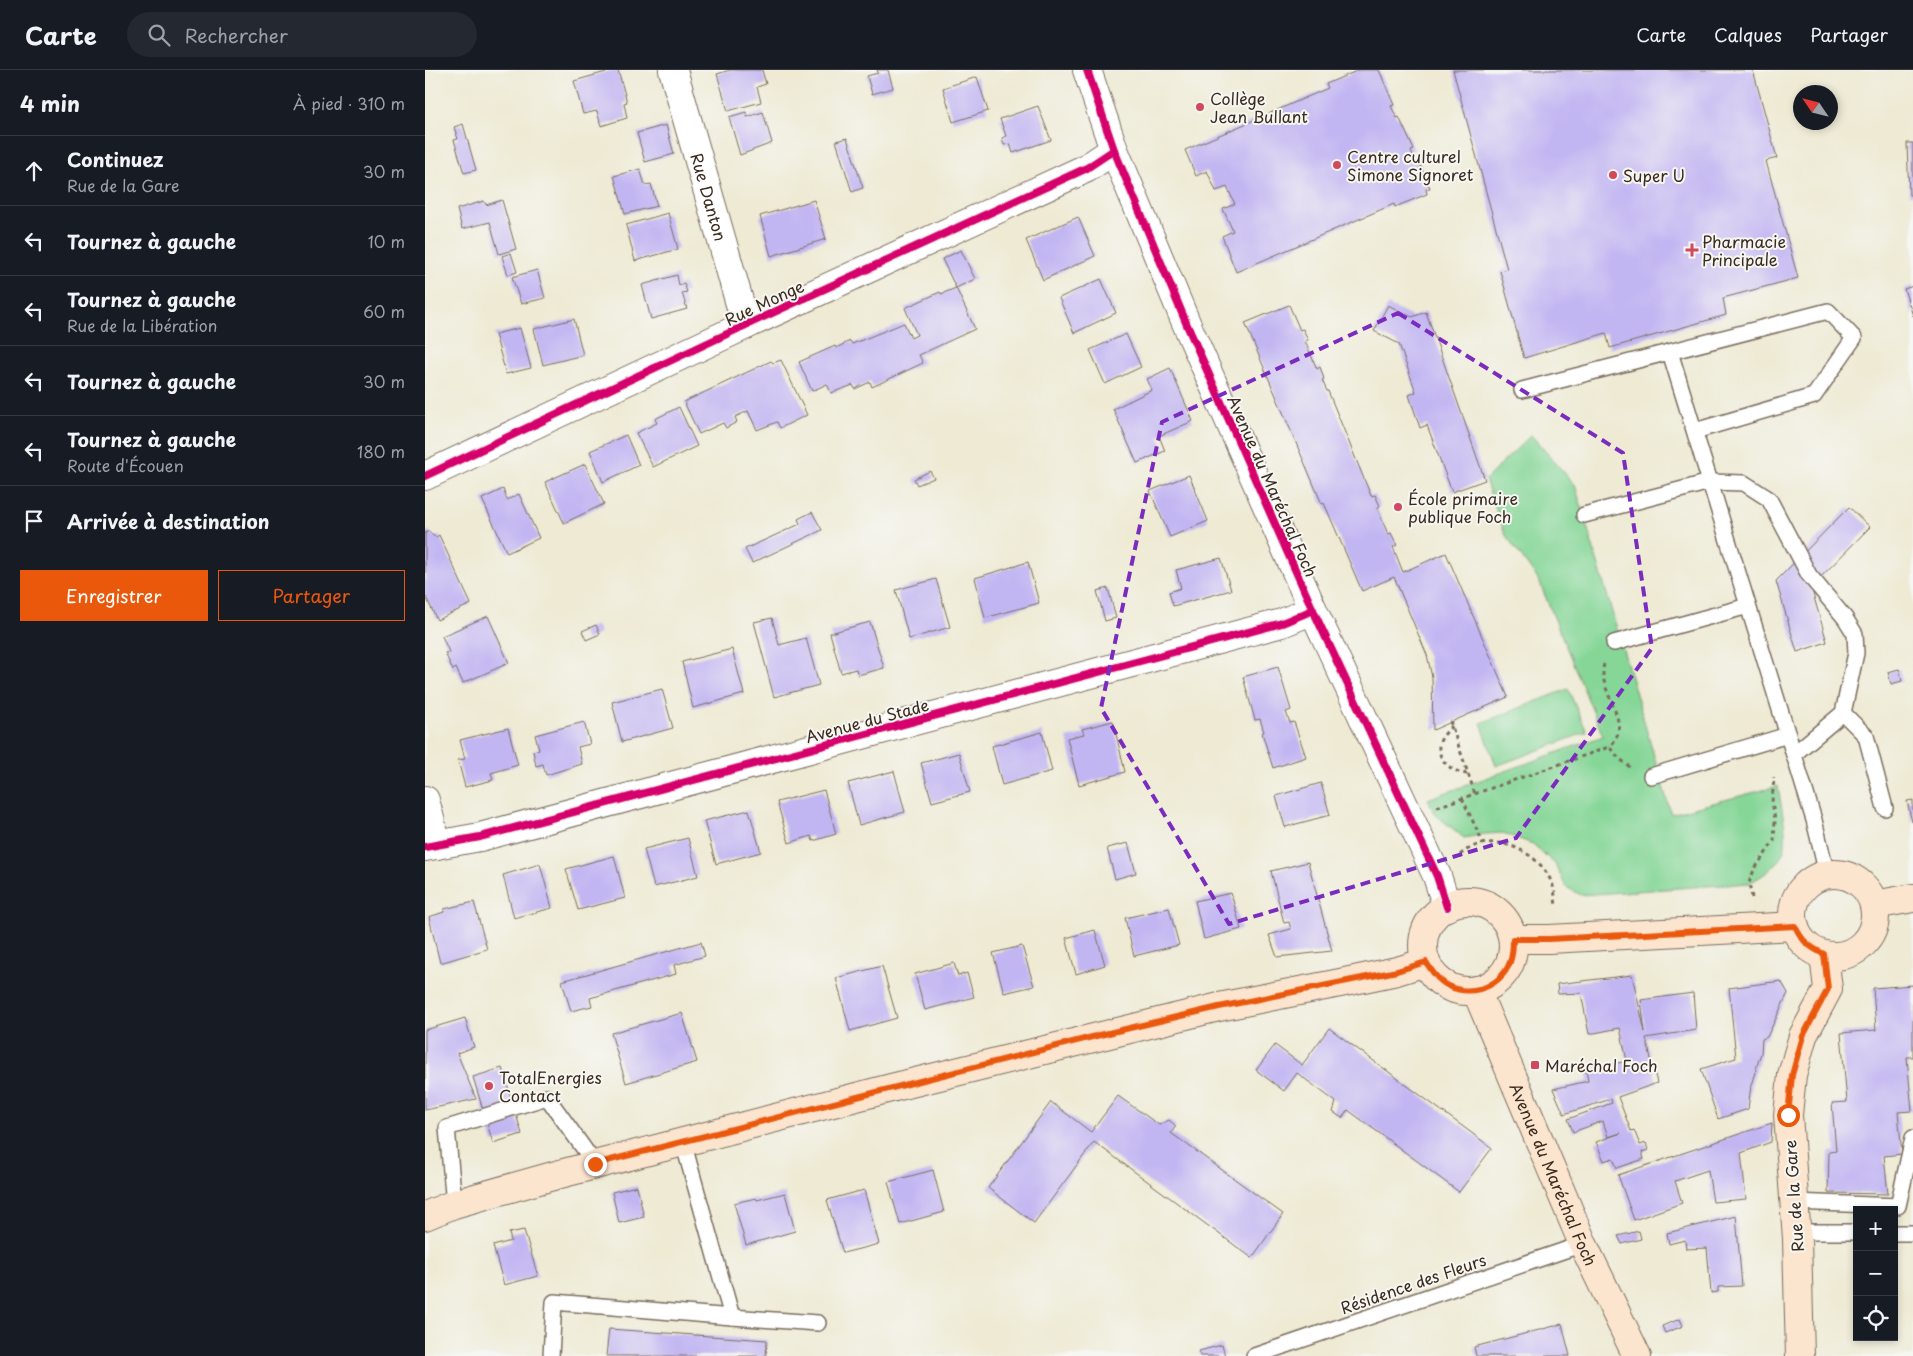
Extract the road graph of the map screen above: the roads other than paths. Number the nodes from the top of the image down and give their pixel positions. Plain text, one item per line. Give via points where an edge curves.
1 (673, 70) edge
2 (1087, 70) edge
3 (1114, 150) junction
4 (746, 325) junction
5 (1670, 352) junction
6 (1522, 390) dead end
7 (1695, 431) junction
8 (425, 476) edge
9 (1710, 482) junction
10 (1584, 515) dead end
11 (1748, 606) junction
12 (1313, 610) junction
13 (1615, 643) road end
14 (1843, 713) junction
15 (1788, 735) junction
16 (1794, 754) junction
17 (1651, 776) road end
18 (425, 800) edge
19 (1885, 808) dead end
20 (431, 846) edge
21 (1827, 874) junction
22 (1913, 898) edge
23 (1874, 905) junction
24 (1447, 907) junction
25 (1795, 926) junction
26 (1513, 939) junction
27 (1824, 954) junction
28 (1426, 962) junction
29 (1476, 990) junction
30 (1913, 1138) edge
31 (683, 1142) junction
32 (595, 1164) junction
33 (1793, 1202) junction
34 (454, 1204) junction
35 (425, 1216) edge
36 (1796, 1232) junction
37 (1853, 1232) edge
38 (1898, 1233) edge
39 (1913, 1233) edge
40 (1583, 1244) junction
41 (732, 1317) junction
42 (818, 1323) dead end
43 (551, 1356) edge
44 (1254, 1356) edge
45 (1637, 1356) edge
46 (1800, 1356) edge

1 - 4 street, Rue Danton
2 - 3 street, Avenue du Maréchal Foch
3 - 4 street, Rue Monge via 1087,168
3 - 12 street, Avenue du Maréchal Foch
4 - 8 street, Rue Monge
5 - 6 lane
5 - 7 lane
5 - 7 lane via 1828,311 1854,338 1814,396
7 - 9 lane
9 - 10 lane
9 - 11 lane
9 - 14 lane via 1744,483 1769,499 1809,575 1855,634 1857,653
11 - 13 lane
11 - 15 lane
12 - 20 street, Avenue du Stade via 1273,626 480,837
12 - 24 street, Avenue du Maréchal Foch via 1410,816
14 - 16 lane
14 - 19 lane via 1866,736
15 - 16 lane
15 - 17 lane
16 - 21 lane
18 - 20 street
21 - 23 main road via 1855,879 1869,892
21 - 25 main road via 1809,882 1800,892 1793,912
22 - 23 main road
23 - 27 main road via 1875,921 1870,935 1859,947 1838,956
24 - 26 main road via 1461,902 1488,906 1500,914
24 - 28 main road via 1429,924 1425,936
25 - 26 main road
25 - 27 main road via 1811,948
26 - 29 main road via 1510,963 1504,974
27 - 33 main road, Rue de la Gare via 1828,989 1803,1036 1792,1075 1788,1115
28 - 29 main road via 1441,982 1464,991
28 - 31 main road via 1100,1035
29 - 40 main road, Avenue du Maréchal Foch
30 - 33 lane via 1898,1206
31 - 32 main road
31 - 41 lane
32 - 34 main road
32 - 34 lane via 547,1097 447,1128
33 - 36 main road, Rue de la Gare
34 - 35 main road
36 - 37 lane
36 - 46 main road, Rue de la Gare
38 - 39 lane
40 - 44 lane, Résidence des Fleurs
40 - 45 main road, Avenue du Maréchal Foch
41 - 42 lane
41 - 43 lane via 554,1302

